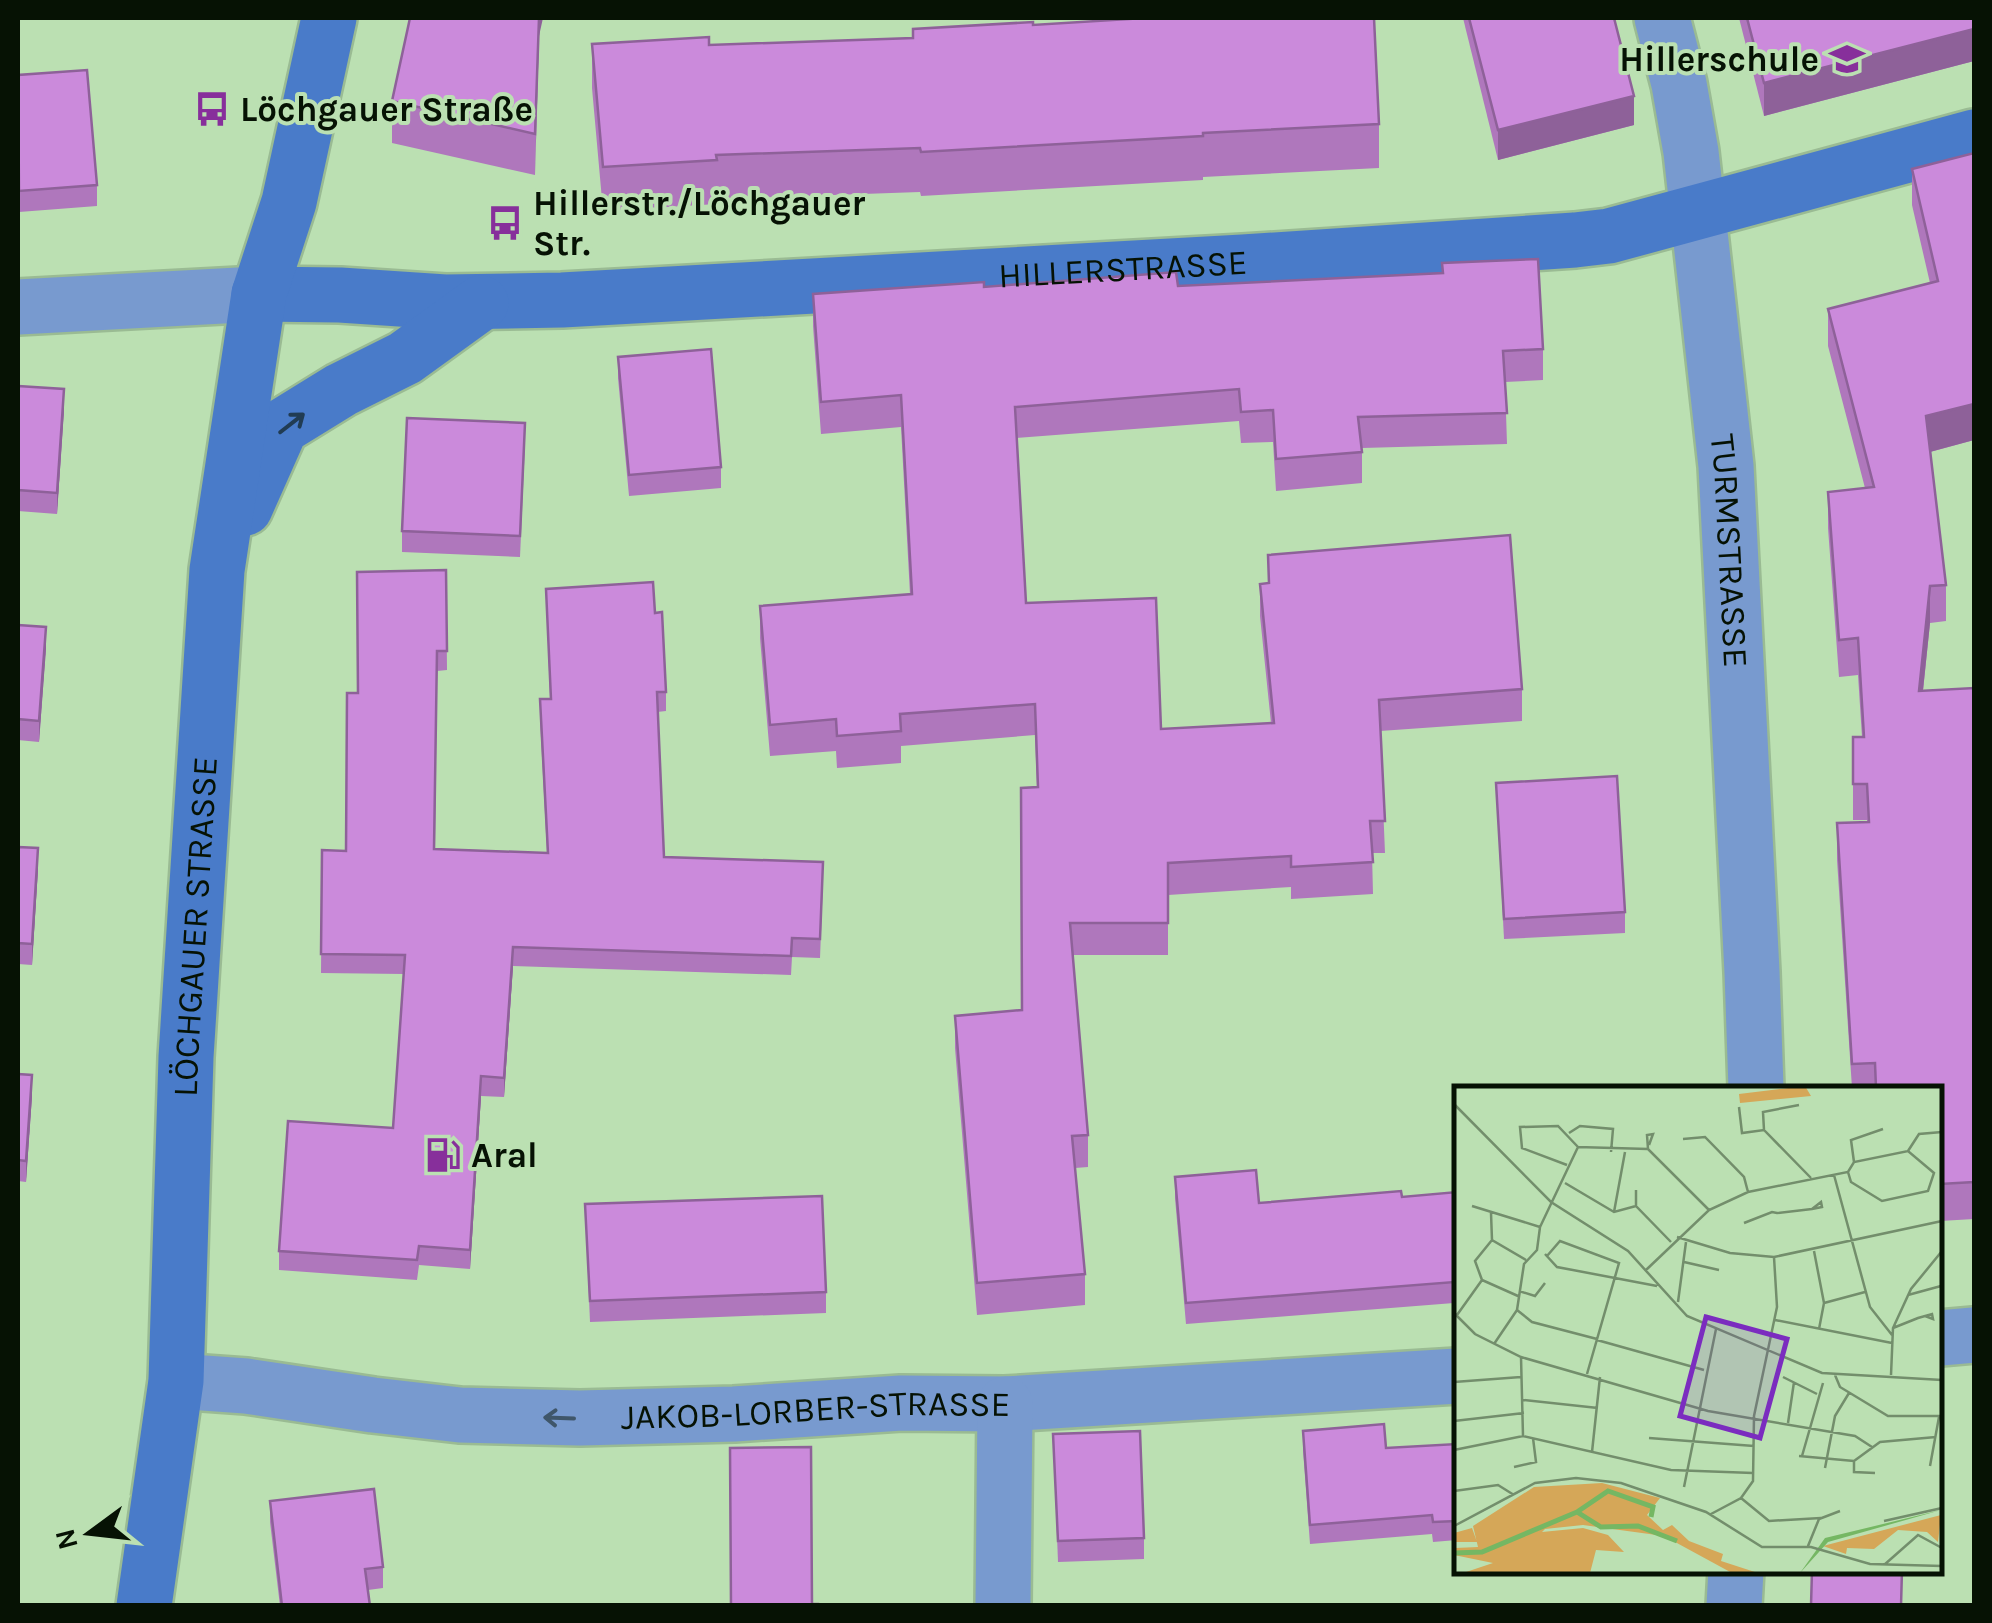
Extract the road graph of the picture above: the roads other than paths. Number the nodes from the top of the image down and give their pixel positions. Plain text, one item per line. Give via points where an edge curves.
1 (329, 18) edge
2 (1662, 18) edge
3 (1974, 138) edge
4 (1699, 211) junction
5 (259, 294) junction
6 (481, 303) junction
7 (18, 307) edge
8 (217, 570) junction
9 (1756, 1086) edge
10 (1974, 1335) edge
11 (1942, 1338) edge
12 (1454, 1376) edge
13 (176, 1381) junction
14 (1006, 1404) junction
15 (1736, 1573) edge
16 (144, 1606) edge
17 (1004, 1606) edge
18 (1734, 1606) edge

1 - 5 street, LÖCHGAUER STRASSE via 288,202
2 - 4 street, TURMSTRASSE via 1680,84
3 - 4 street, HILLERSTRASSE
4 - 6 street, HILLERSTRASSE via 1575,240
4 - 9 street, TURMSTRASSE via 1726,466
5 - 6 street, HILLERSTRASSE
5 - 7 street
5 - 8 street, LÖCHGAUER STRASSE
8 -> 6 street via 281,428 406,358
8 - 13 street, LÖCHGAUER STRASSE via 186,1057
10 - 11 street
12 - 14 street, JAKOB-LORBER-STRASSE
14 -> 13 street, JAKOB-LORBER-STRASSE via 902,1402 580,1418 460,1415
13 - 16 street, LÖCHGAUER STRASSE
14 - 17 street
15 - 18 street

